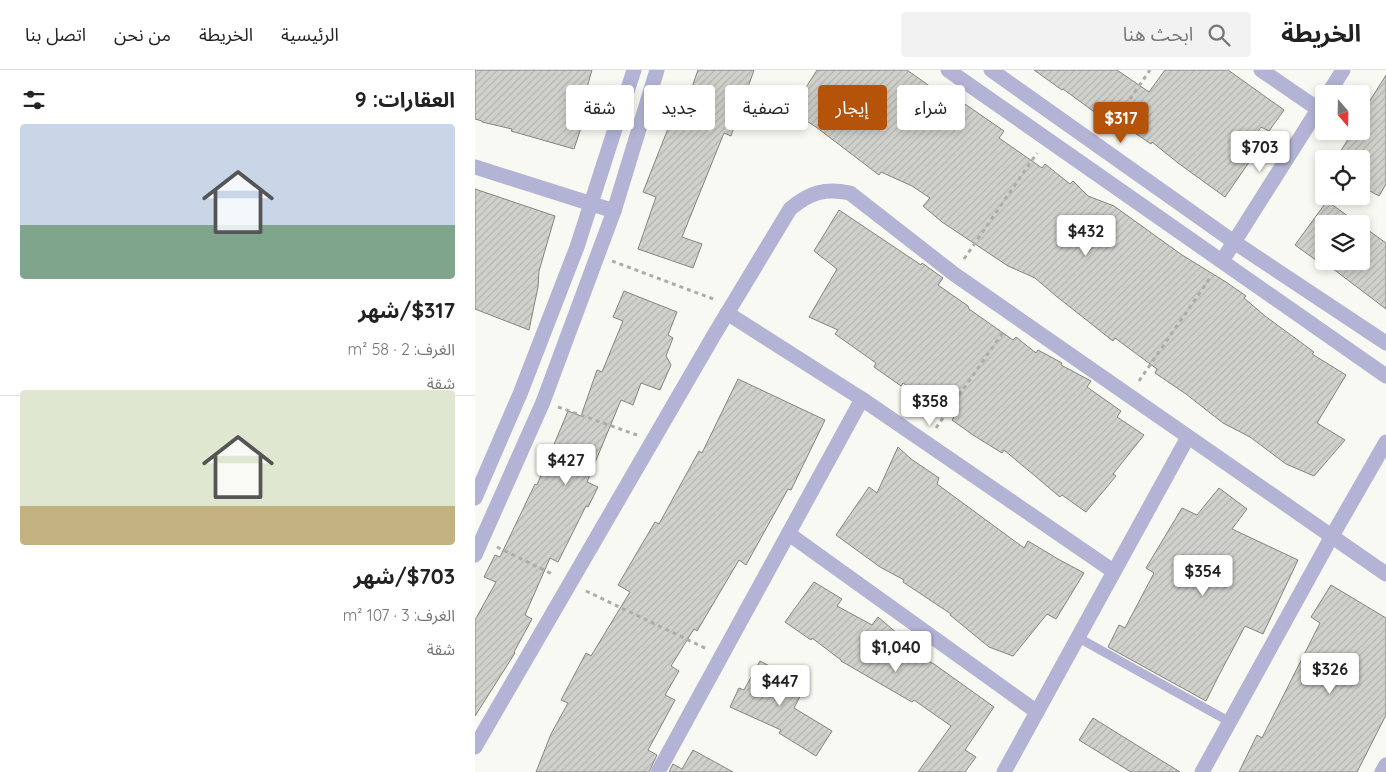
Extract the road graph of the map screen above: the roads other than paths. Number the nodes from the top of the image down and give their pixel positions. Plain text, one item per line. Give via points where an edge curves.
1 (634, 70) edge
2 (657, 70) edge
3 (948, 70) edge
4 (991, 70) edge
5 (1261, 70) edge
6 (1343, 70) edge
7 (1334, 85) edge
8 (1315, 102) edge
9 (1315, 114) edge
10 (1060, 118) junction
11 (1046, 138) junction
12 (475, 167) edge
13 (592, 204) junction
14 (614, 210) junction
15 (1234, 242) junction
16 (1222, 261) junction
17 (729, 310) junction
18 (1386, 343) edge
19 (1386, 376) edge
20 (863, 399) junction
21 (1188, 437) junction
22 (1386, 442) edge
23 (475, 498) edge
24 (789, 534) junction
25 (1331, 536) junction
26 (475, 555) edge
27 (1113, 572) junction
28 (1386, 574) edge
29 (1077, 637) junction
30 (1037, 712) junction
31 (1230, 722) junction
32 (475, 747) edge
33 (658, 772) edge
34 (1004, 772) edge
35 (1202, 772) edge

1 - 13 street
2 - 14 street
3 - 11 street
4 - 10 street
5 - 8 street
6 - 7 street
9 - 15 street
10 - 11 street
10 - 15 street
11 - 16 street
12 - 13 street
13 - 14 street
13 - 23 street via 520,394
14 - 26 street via 543,402
15 - 16 street
15 - 18 street
16 - 19 street
17 - 20 street
17 - 21 street via 791,209 800,200 824,191 850,193 954,274
17 - 32 street
20 - 24 street
20 - 27 street
21 - 25 street
21 - 27 street
22 - 25 street
24 - 30 street
24 - 33 street
25 - 28 street
25 - 31 street
27 - 29 street
29 - 30 street
29 - 31 lane
30 - 34 street
31 - 35 street

